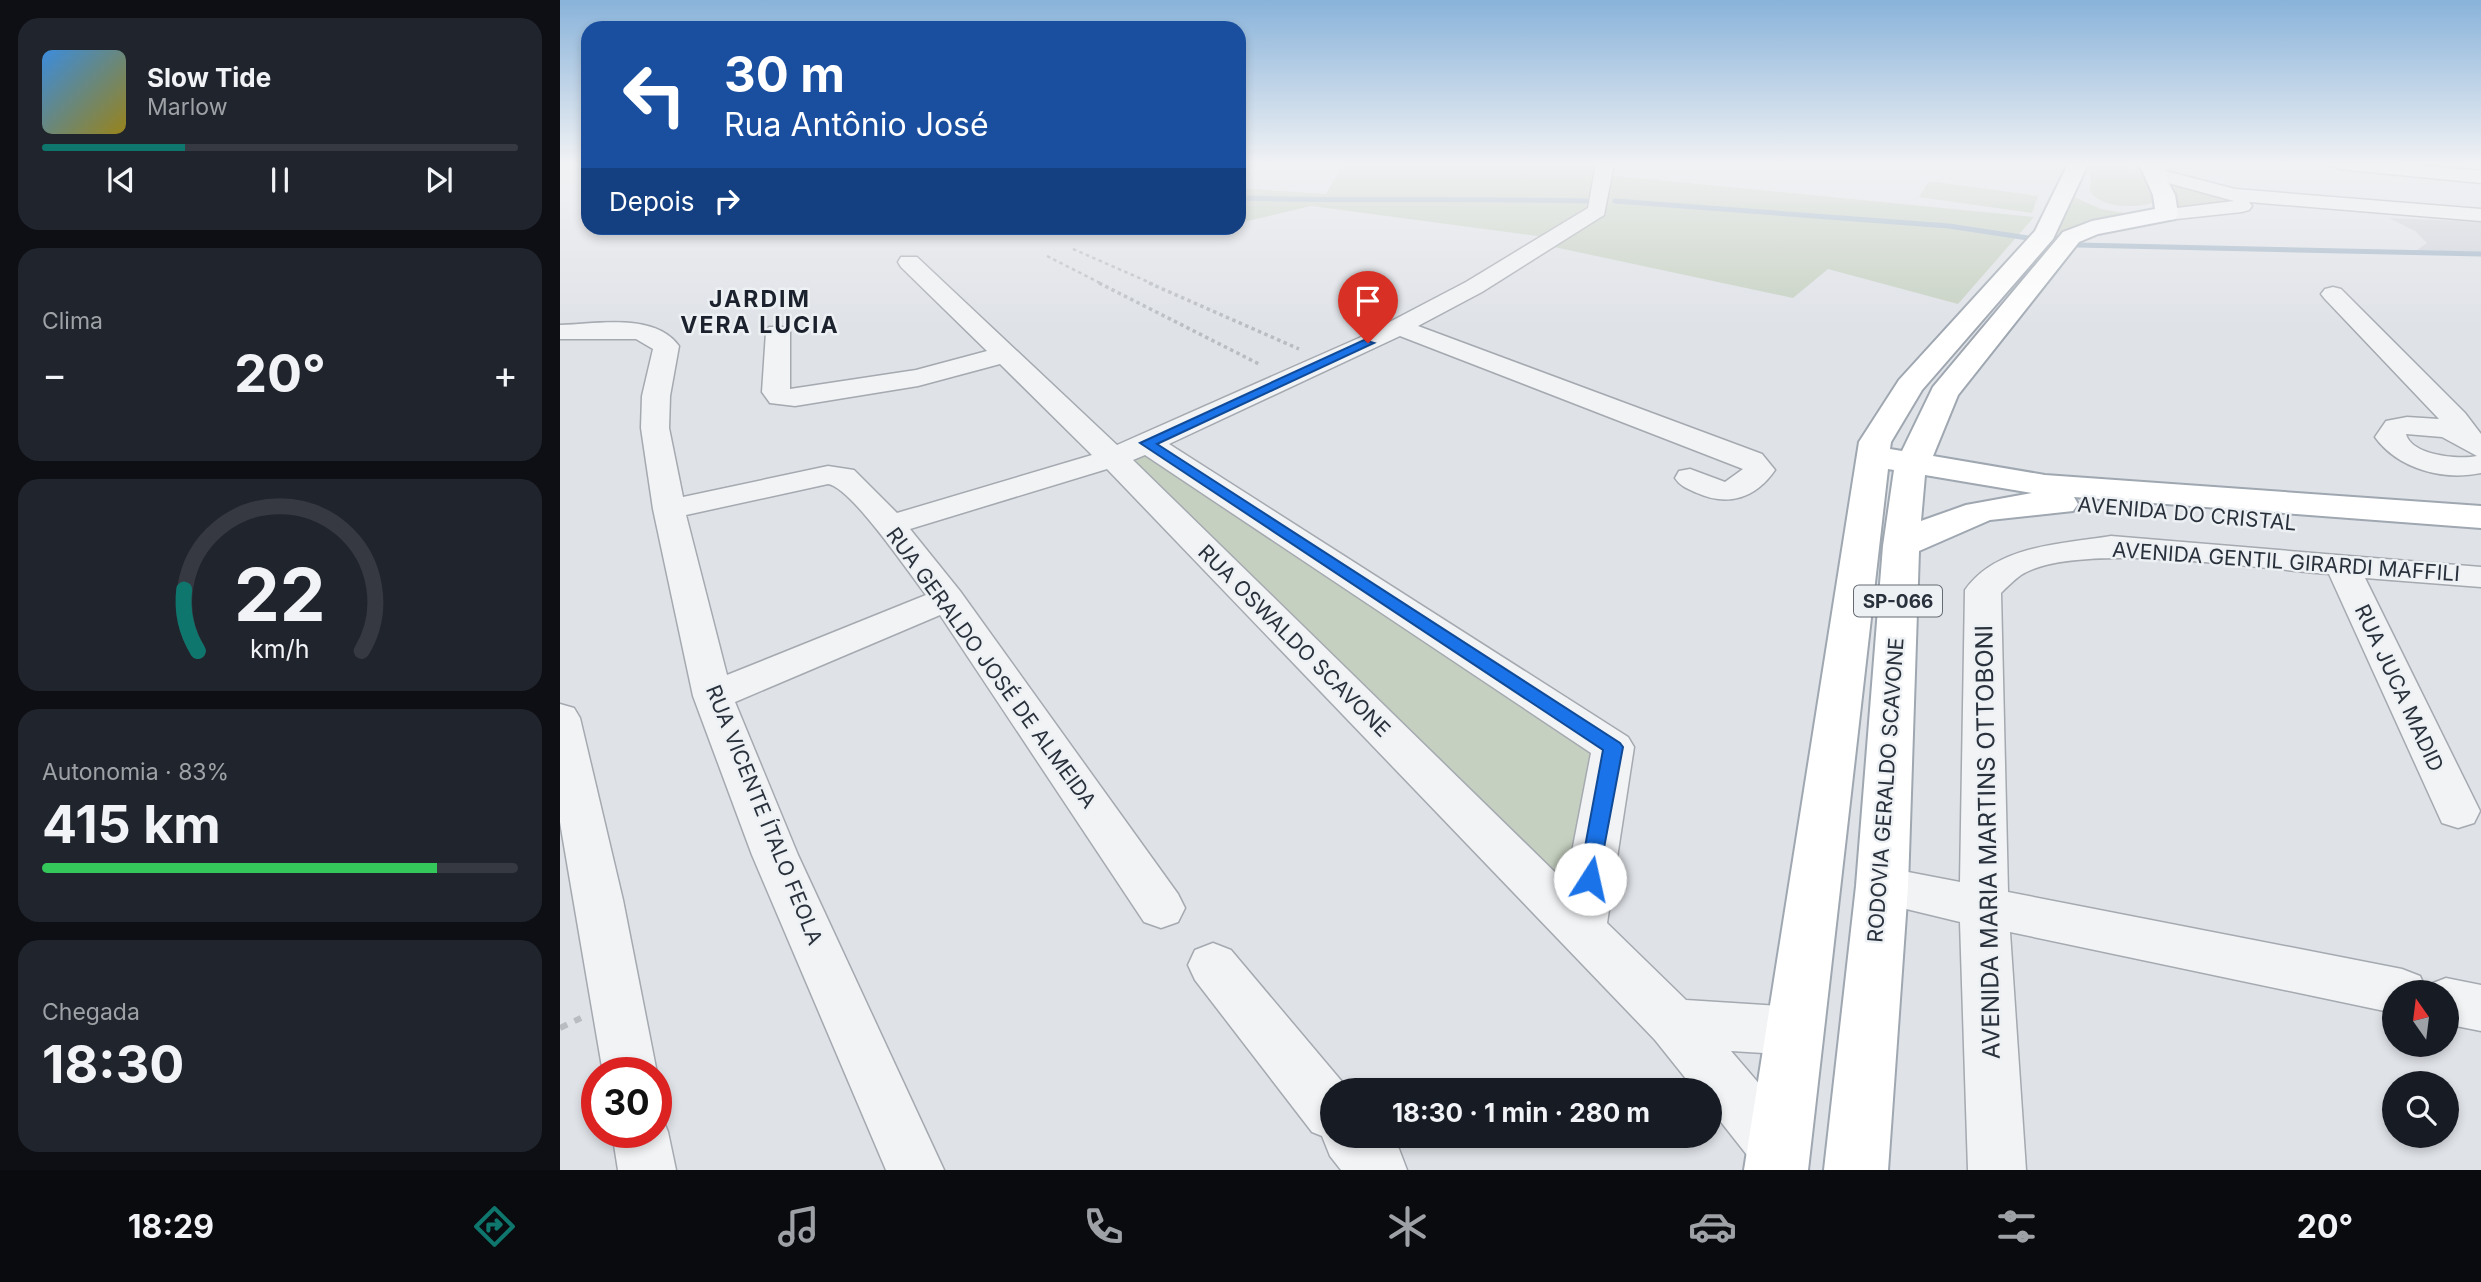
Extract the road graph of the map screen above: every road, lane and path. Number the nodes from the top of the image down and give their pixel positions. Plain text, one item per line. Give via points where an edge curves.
1 (1585, 219) edge
2 (2058, 219) edge
3 (2142, 219) edge
4 (1073, 249) dead end
5 (1047, 256) dead end
6 (909, 262) dead end
7 (1507, 267) junction
8 (1534, 273) dead end
9 (2333, 294) dead end
10 (1398, 327) junction
11 (560, 332) edge
12 (778, 332) dead end
13 (1006, 354) junction
14 (1296, 354) dead end
15 (1272, 363) dead end
16 (1263, 366) junction
17 (1264, 392) junction
18 (2474, 442) edge
19 (1919, 446) junction
20 (1130, 451) junction
21 (1873, 457) junction
22 (2481, 464) edge
23 (1690, 478) dead end
24 (669, 509) junction
25 (2481, 517) edge
26 (890, 526) junction
27 (2481, 537) edge
28 (1901, 546) junction
29 (2049, 556) joint
30 (2341, 564) junction
31 (2481, 577) edge
32 (947, 599) junction
33 (713, 696) junction
34 (560, 718) edge
35 (2458, 811) dead end
36 (1882, 886) junction
37 (1161, 908) dead end
38 (1984, 908) junction
39 (1580, 931) junction
40 (1213, 965) dead end
41 (2382, 988) edge
42 (2459, 1004) edge
43 (2481, 1008) edge
44 (1674, 1023) junction
45 (1796, 1031) junction
46 (627, 1057) edge
47 (1320, 1098) edge
48 (643, 1148) edge
49 (1360, 1148) edge
50 (1777, 1159) edge
51 (647, 1170) edge
52 (915, 1170) edge
53 (1378, 1170) edge
54 (1856, 1170) edge
55 (1997, 1170) edge

1 - 7 street
2 - 21 main road, SP-066 via 1910,386 1875,442
3 - 19 main road, RODOVIA GERALDO SCAVONE / SP-066 via 2071,237 1944,393
4 - 14 path via 1303,351
5 - 16 path
6 - 13 street, RUA OSWALDO SCAVONE
7 - 8 street
7 - 10 street
9 - 18 street
10 - 17 street
10 - 23 street via 1751,460 1760,470 1732,493
11 - 24 street, RUA VICENTE ÍTALO FEOLA via 641,331 666,346 655,428
12 - 13 street via 779,397 898,382
13 - 20 street, RUA OSWALDO SCAVONE
15 - 16 path
16 - 17 path via 1234,378
17 - 20 street
18 - 22 street via 2418,425 2396,427 2390,436 2403,450 2430,461
19 - 21 main road, AVENIDA DO CRISTAL
19 - 25 main road, AVENIDA DO CRISTAL via 1991,474 2045,485
19 - 28 main road, RODOVIA GERALDO SCAVONE / SP-066 via 1908,476
20 - 26 street
20 - 39 street, RUA OSWALDO SCAVONE
20 - 39 street via 1613,747
21 - 45 main road, SP-066
24 - 26 street, RUA GERALDO JOSÉ DE ALMEIDA via 828,475 853,484
24 - 33 street, RUA VICENTE ÍTALO FEOLA
26 - 32 street, RUA GERALDO JOSÉ DE ALMEIDA
27 - 28 main road, AVENIDA DO CRISTAL via 2045,503 1986,508 1942,522
28 - 36 main road, RODOVIA GERALDO SCAVONE / SP-066
29 - 30 street, AVENIDA GENTIL GIRARDI MAFFILI via 2111,547
29 - 38 street, AVENIDA MARIA MARTINS OTTOBONI via 2010,567 1983,590
30 - 31 street, AVENIDA GENTIL GIRARDI MAFFILI
30 - 35 street, RUA JUCA MADID
32 - 33 street
32 - 37 street, RUA GERALDO JOSÉ DE ALMEIDA
33 - 52 street, RUA VICENTE ÍTALO FEOLA via 775,855
34 - 46 street
36 - 38 street
36 - 54 main road, RODOVIA GERALDO SCAVONE / SP-066
38 - 41 street
38 - 55 street, AVENIDA MARIA MARTINS OTTOBONI
39 - 44 street, RUA OSWALDO SCAVONE
40 - 47 street
42 - 43 street
44 - 45 street
44 - 50 street, RUA OSWALDO SCAVONE
45 - 50 main road, SP-066
48 - 51 street
49 - 53 street

